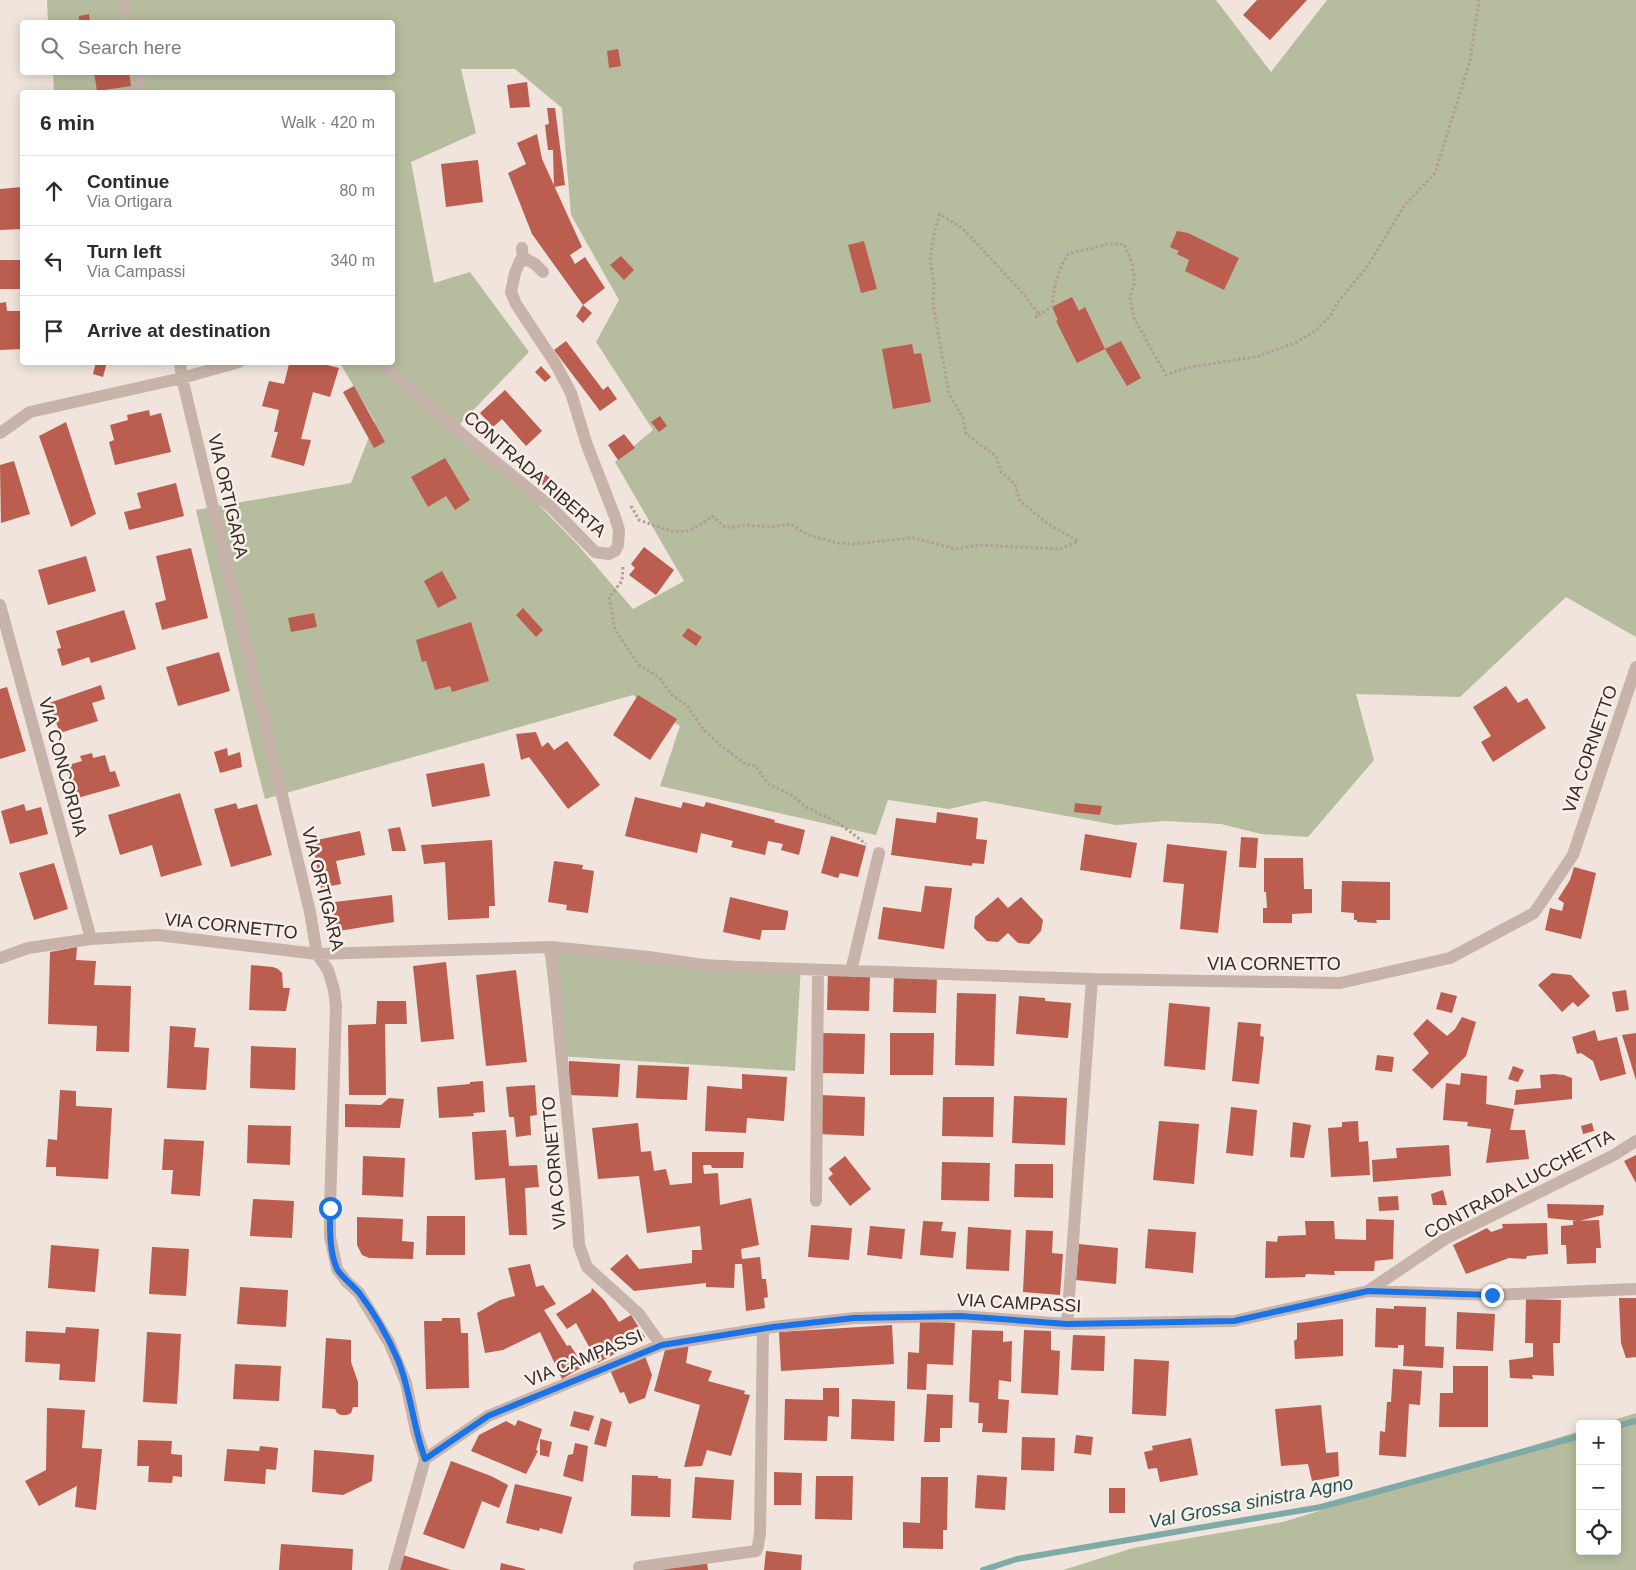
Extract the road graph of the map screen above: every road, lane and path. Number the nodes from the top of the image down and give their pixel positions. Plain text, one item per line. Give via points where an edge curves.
1 (123, 0) edge
2 (1479, 0) edge
3 (128, 20) edge
4 (138, 75) edge
5 (141, 90) edge
6 (543, 272) dead end
7 (180, 365) edge
8 (228, 365) edge
9 (382, 365) edge
10 (182, 378) junction
11 (0, 433) edge
12 (626, 509) dead end
13 (623, 565) dead end
14 (0, 605) edge
15 (1636, 667) edge
16 (878, 854) joint
17 (91, 940) junction
18 (550, 948) junction
19 (317, 954) junction
20 (0, 958) edge
21 (818, 971) junction
22 (851, 971) junction
23 (1092, 979) junction
24 (1636, 1141) edge
25 (816, 1201) dead end
26 (1636, 1289) edge
27 (1368, 1291) junction
28 (1067, 1324) junction
29 (763, 1329) junction
30 (662, 1345) junction
31 (425, 1459) junction
32 (639, 1567) dead end
33 (394, 1570) edge

1 - 3 street
2 - 12 path via 1470,61 1435,172 1404,206 1367,266 1331,315 1315,331 1297,342 1259,356 1186,368 1166,375 1134,318 1130,297 1135,280 1124,244 1109,244 1068,254 1059,269 1052,307 1036,317 1038,313 1021,291 962,228 940,214 930,259 933,304 949,394 963,418 966,434 996,456 1001,472 1015,484 1020,501 1048,524 1078,541 1060,549 980,545 956,549 913,538 837,543 808,535 791,524 726,528 712,516 698,528 677,532 639,520 628,502
4 - 5 street
6 - 9 street, CONTRADA RIBERTA via 522,254 511,292 571,393 615,516 619,537 615,551 609,554 595,552 551,507
7 - 10 street, VIA ORTIGARA
8 - 10 street
10 - 11 street via 30,412
10 - 19 street, VIA ORTIGARA via 308,902
13 - 16 path via 622,581 609,596 614,630 639,665 659,677 718,744 745,764 756,766 768,784 790,794 806,808 840,824
14 - 17 street, VIA CONCORDIA
15 - 23 street, VIA CORNETTO via 1573,855 1534,914 1450,958 1340,984
16 - 22 street
17 - 19 street, VIA CORNETTO via 158,935
17 - 20 street, VIA CORNETTO via 28,948
18 - 19 street, VIA CORNETTO
18 - 21 street, VIA CORNETTO via 710,966
18 - 30 street, VIA CORNETTO via 579,1245 587,1266 639,1314
19 - 31 street, VIA ORTIGARA via 328,970 336,1006 330,1208 334,1258 337,1269 359,1292 395,1354 406,1383
21 - 22 street, VIA CORNETTO
21 - 25 street
22 - 23 street, VIA CORNETTO
23 - 28 street
24 - 27 street, CONTRADA LUCCHETTA via 1445,1239
26 - 27 street, VIA CAMPASSI via 1492,1295
27 - 28 street, VIA CAMPASSI via 1234,1321
28 - 29 street, VIA CAMPASSI via 960,1316 854,1318
29 - 30 street, VIA CAMPASSI
29 - 32 street via 760,1533 756,1551
30 - 31 street, VIA CAMPASSI via 488,1416
31 - 33 street

